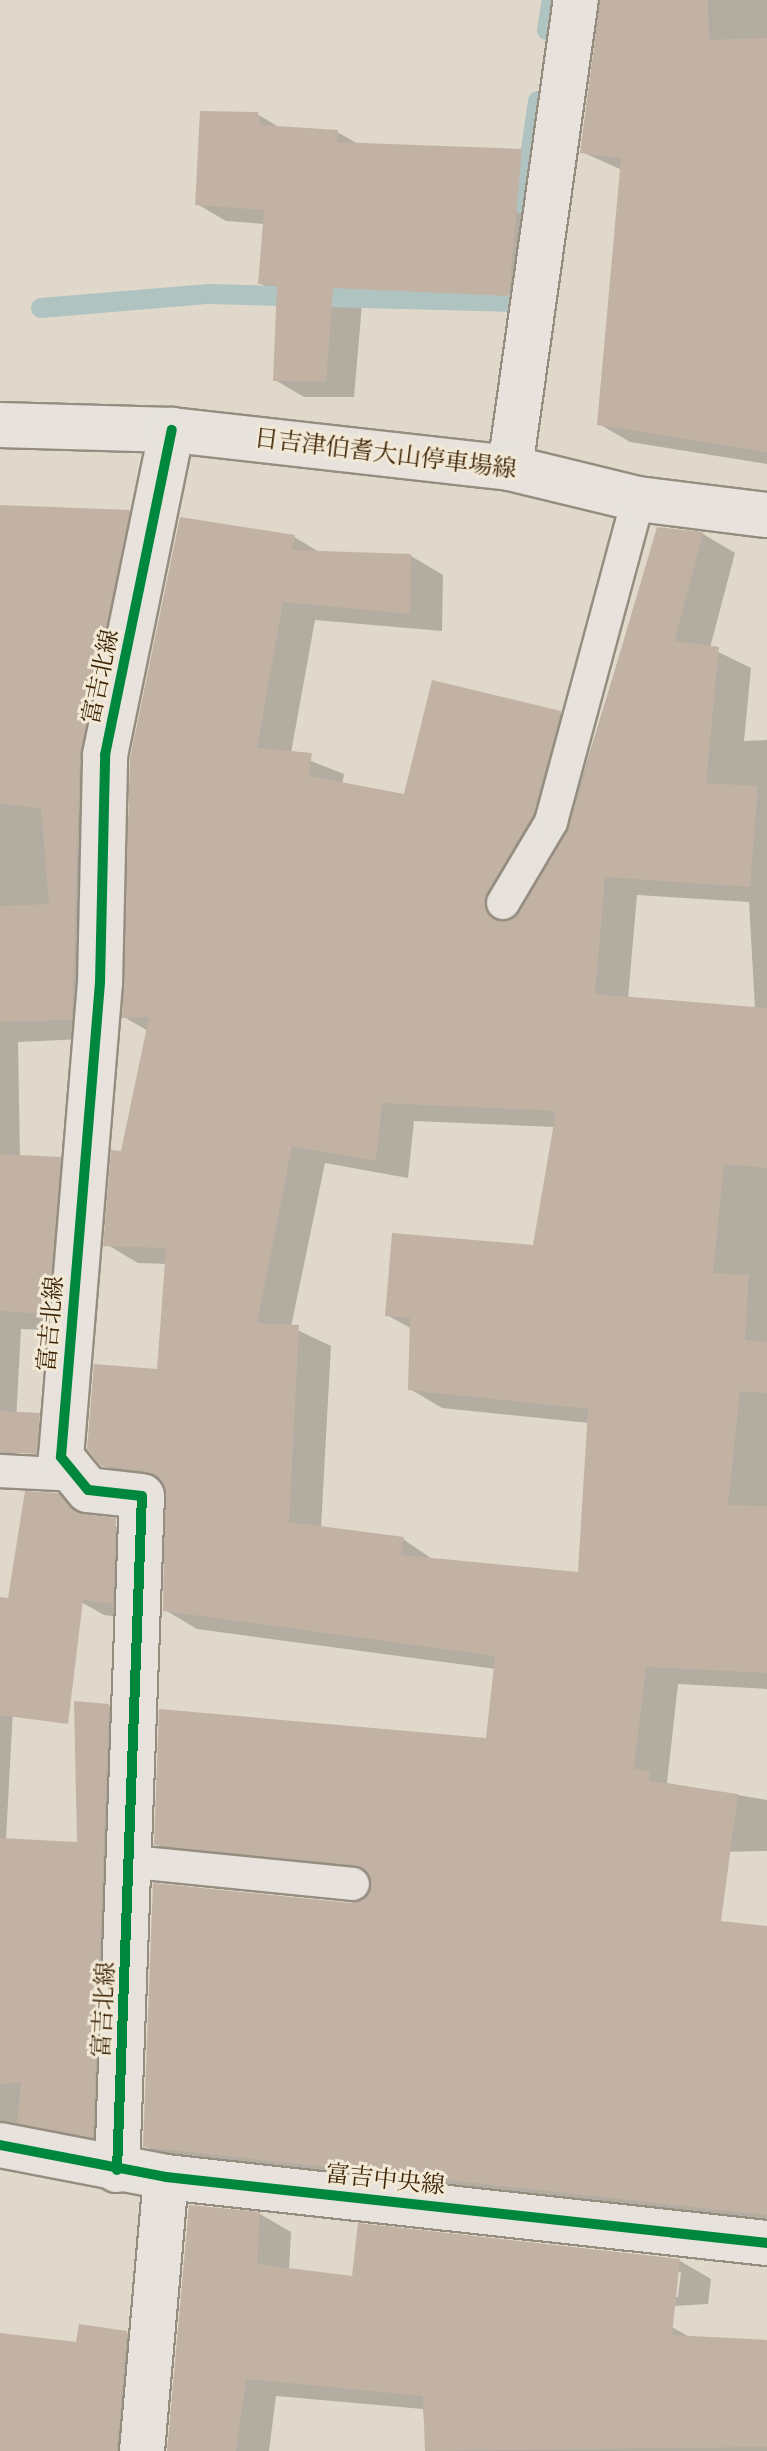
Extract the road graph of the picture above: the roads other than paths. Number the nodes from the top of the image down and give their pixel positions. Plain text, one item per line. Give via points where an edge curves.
1 (576, 0) edge
2 (0, 425) edge
3 (172, 430) junction
4 (510, 468) junction
5 (638, 499) junction
6 (767, 515) edge
7 (503, 903) dead end
8 (0, 1471) edge
9 (77, 1475) junction
10 (133, 1862) junction
11 (353, 1884) dead end
12 (0, 2145) edge
13 (117, 2170) junction
14 (166, 2177) junction
15 (767, 2243) edge
16 (142, 2451) edge

1 - 4 street
2 - 3 street, 日吉津伯耆大山停車場線
3 - 4 street, 日吉津伯耆大山停車場線
3 - 9 street, 富吉北線 via 105,755 100,983 61,1457
4 - 5 street, 日吉津伯耆大山停車場線
5 - 6 street, 日吉津伯耆大山停車場線
5 - 7 lane via 551,822 518,888
8 - 9 lane
9 - 10 street, 富吉北線 via 88,1490 142,1496
10 - 11 lane
10 - 13 street, 富吉北線
12 - 13 street, 富吉中央線
13 - 14 street, 富吉中央線
14 - 15 street, 富吉中央線
14 - 16 street

